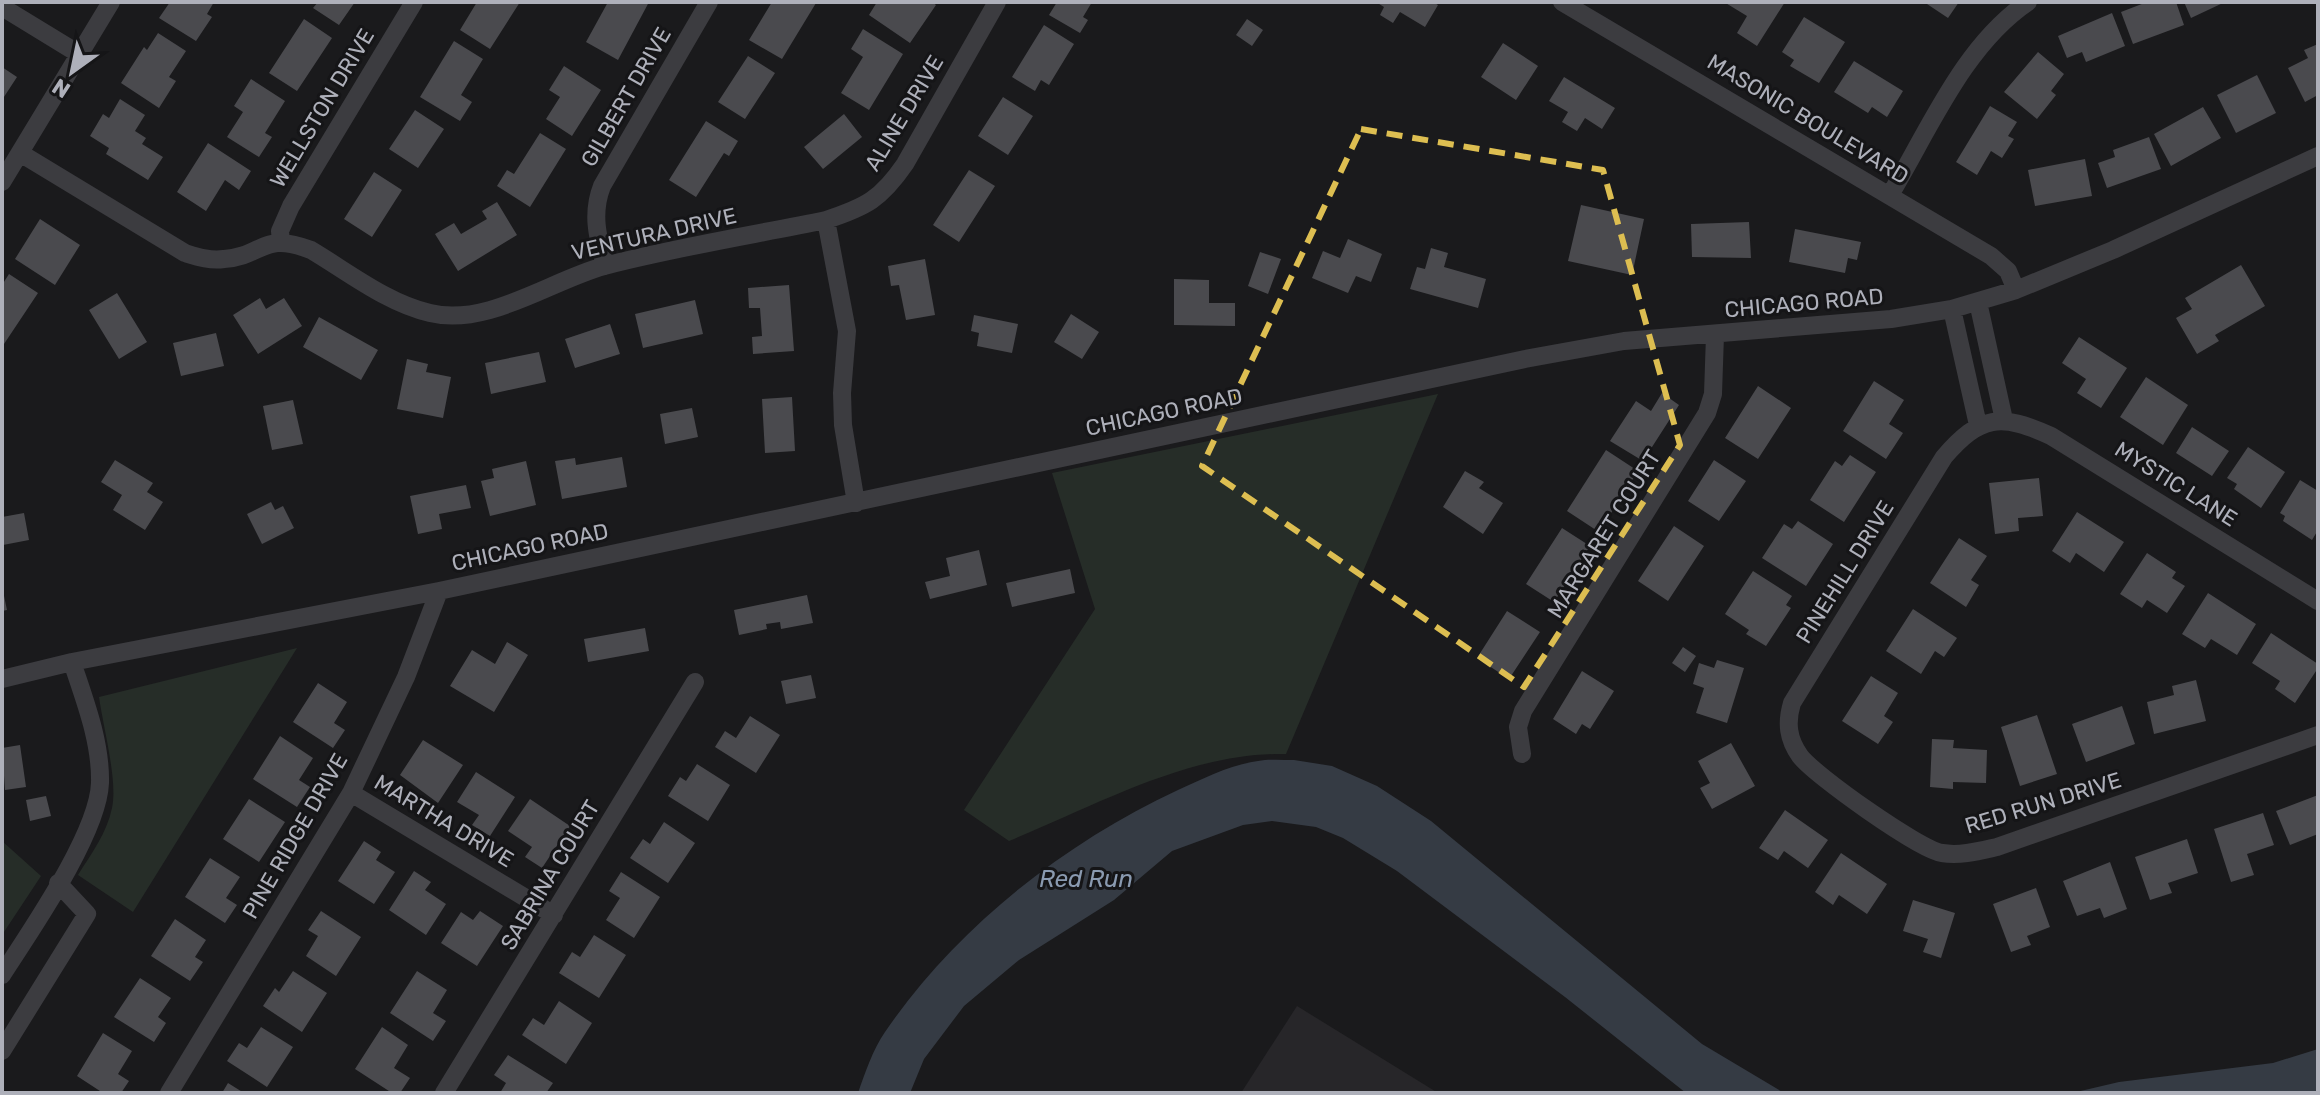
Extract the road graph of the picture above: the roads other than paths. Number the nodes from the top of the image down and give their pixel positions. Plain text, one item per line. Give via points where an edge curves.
1 (111, 2) edge
2 (414, 2) edge
3 (709, 2) edge
4 (997, 2) edge
5 (1562, 2) edge
6 (2028, 2) edge
7 (2, 7) edge
8 (79, 54) junction
9 (20, 153) junction
10 (2318, 156) edge
11 (2, 182) edge
12 (1890, 195) junction
13 (826, 220) junction
14 (281, 242) junction
15 (605, 266) junction
16 (2016, 290) junction
17 (1978, 302) junction
18 (1952, 309) junction
19 (1715, 335) junction
20 (2004, 420) junction
21 (1978, 425) junction
22 (856, 503) junction
23 (439, 591) junction
24 (2318, 601) edge
25 (72, 662) junction
26 (2, 679) edge
27 (695, 682) dead end
28 (2318, 735) edge
29 (1522, 754) dead end
30 (1801, 757) joint
31 (351, 793) junction
32 (58, 883) junction
33 (554, 915) junction
34 (2, 975) edge
35 (2, 1051) edge
36 (169, 1093) edge
37 (444, 1093) edge

1 - 8 street
2 - 14 street, WELLSTON DRIVE via 291,206
3 - 15 street, GILBERT DRIVE via 595,203
4 - 13 street, ALINE DRIVE via 890,187 862,208
5 - 12 street, MASONIC BOULEVARD
6 - 12 street via 1968,63
7 - 8 street
8 - 9 street
9 - 11 street
9 - 14 street via 185,253 226,260
10 - 16 street, CHICAGO ROAD
12 - 16 street, MASONIC BOULEVARD via 1991,256 2008,271
13 - 15 street, VENTURA DRIVE
13 - 22 street via 847,331 843,425
14 - 15 street, VENTURA DRIVE via 311,250 381,292 431,314 484,311
16 - 17 street, CHICAGO ROAD
17 - 18 street, CHICAGO ROAD
17 - 20 street
18 - 19 street, CHICAGO ROAD
18 - 21 street
19 - 22 street, CHICAGO ROAD via 1624,341 1525,359
19 - 29 street, MARGARET COURT via 1713,394 1707,413 1523,711 1518,727
20 - 21 street
20 - 24 street, MYSTIC LANE via 2051,436
21 - 30 street, PINEHILL DRIVE via 1944,457 1792,703 1787,719
22 - 23 street, CHICAGO ROAD
23 - 25 street, CHICAGO ROAD
23 - 31 street, PINE RIDGE DRIVE via 406,677
25 - 26 street, CHICAGO ROAD
25 - 32 street via 93,727 100,782 94,817
27 - 33 street, SABRINA COURT
28 - 30 street, RED RUN DRIVE via 1997,847 1958,853 1925,848
31 - 33 street, MARTHA DRIVE
31 - 36 street, PINE RIDGE DRIVE
32 - 34 street
32 - 35 street via 87,914
33 - 37 street, SABRINA COURT

